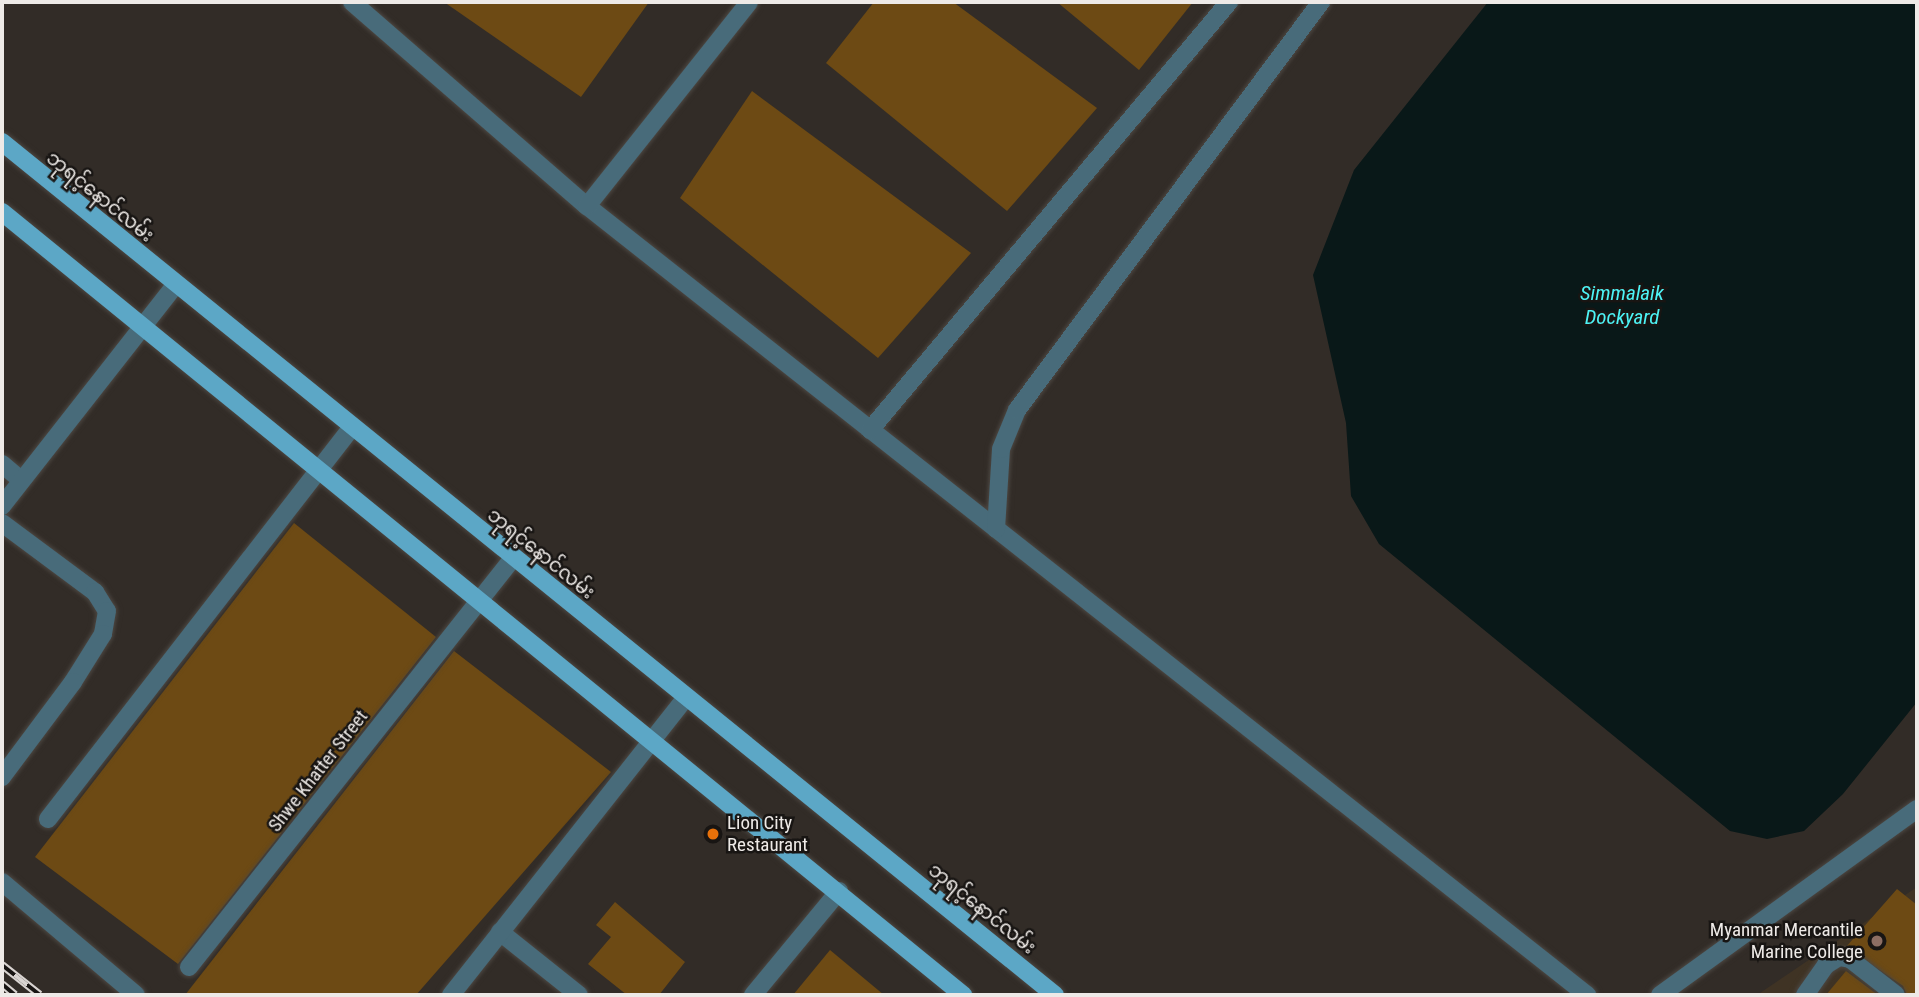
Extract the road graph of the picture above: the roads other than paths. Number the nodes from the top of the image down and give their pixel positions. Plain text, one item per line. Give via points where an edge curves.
1 (352, 2) edge
2 (749, 2) edge
3 (1229, 2) edge
4 (1321, 2) edge
5 (2, 142) edge
6 (587, 206) junction
7 (2, 212) edge
8 (175, 285) junction
9 (143, 325) junction
10 (351, 428) junction
11 (870, 430) junction
12 (2, 464) edge
13 (320, 467) junction
14 (21, 480) junction
15 (2, 506) edge
16 (2, 523) edge
17 (996, 529) junction
18 (513, 558) junction
19 (479, 601) junction
20 (686, 697) junction
21 (653, 738) junction
22 (2, 777) edge
23 (1917, 809) edge
24 (48, 819) dead end
25 (2, 882) edge
26 (839, 891) junction
27 (500, 932) junction
28 (189, 967) dead end
29 (1051, 994) edge
30 (136, 995) edge
31 (451, 995) edge
32 (579, 995) edge
33 (753, 995) edge
34 (963, 995) edge
35 (1587, 995) edge
36 (1660, 995) edge
37 (1805, 995) edge
38 (1896, 995) edge

1 - 6 street
2 - 6 street
3 - 11 street
4 - 17 street via 1017,410 1001,449
5 - 8 main road, ဘုရင့်နောင်လမ်း
6 - 11 street
7 - 9 main road
8 - 9 street
8 - 10 main road, ဘုရင့်နောင်လမ်း
9 - 13 main road
9 - 14 street
10 - 13 street
10 - 18 main road, ဘုရင့်နောင်လမ်း
11 - 17 street
12 - 14 street
13 - 19 main road
13 - 24 street
14 - 15 street
16 - 22 street via 95,592 107,611 103,634 73,682
17 - 35 street
18 - 19 street, Shwe Khatter Street
18 - 20 main road, ဘုရင့်နောင်လမ်း
19 - 21 main road
19 - 28 street, Shwe Khatter Street
20 - 21 street
20 - 29 main road, ဘုရင့်နောင်လမ်း
21 - 26 main road
21 - 27 street
23 - 36 street
25 - 30 street
26 - 33 street
26 - 34 main road
27 - 31 street
27 - 32 street
37 - 38 street via 1826,965 1839,957 1850,958

